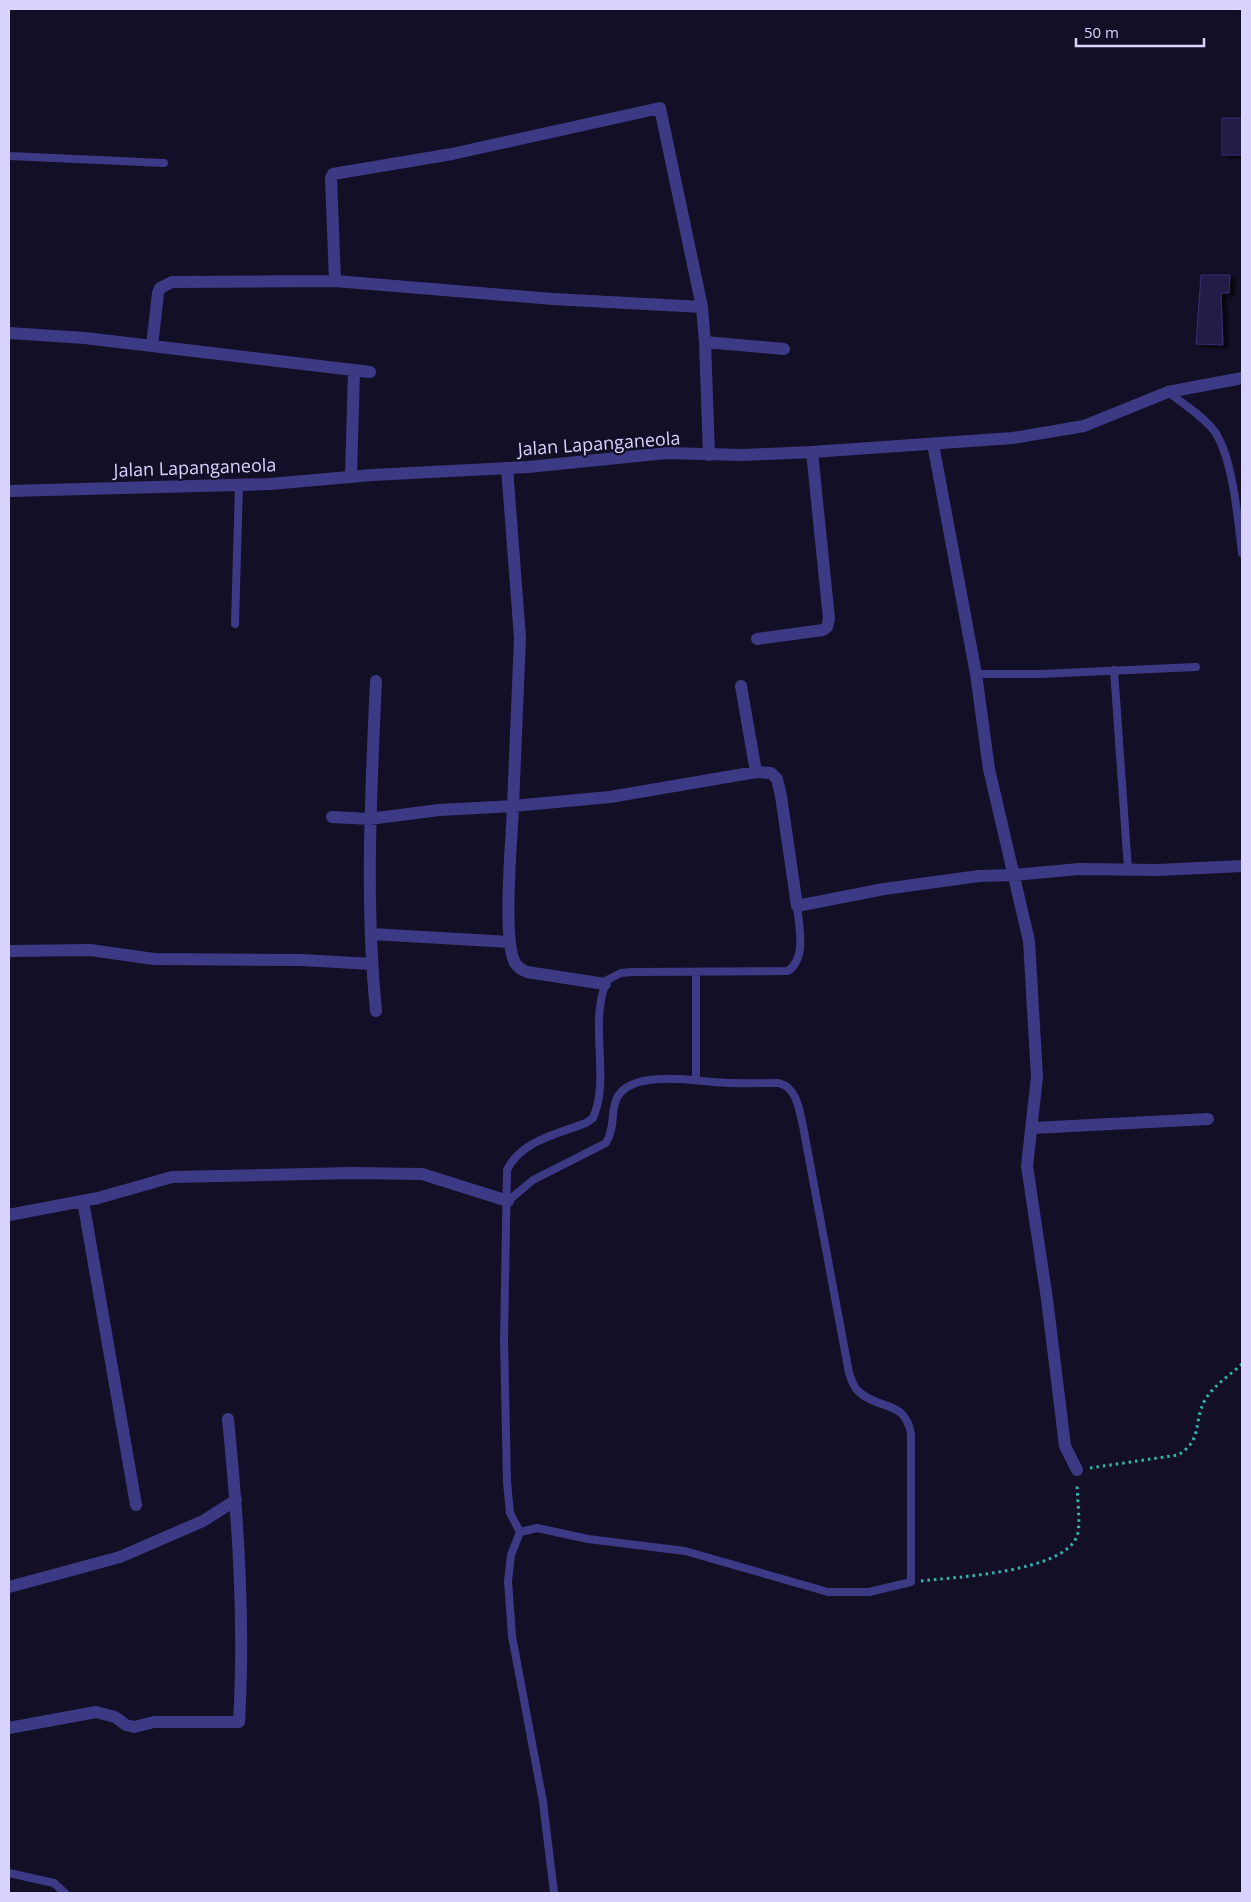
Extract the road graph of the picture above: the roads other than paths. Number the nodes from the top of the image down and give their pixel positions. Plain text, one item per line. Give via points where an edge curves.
1 (9, 156) edge
2 (164, 163) dead end
3 (335, 281) junction
4 (702, 307) junction
5 (9, 333) edge
6 (705, 342) junction
7 (152, 346) junction
8 (784, 349) dead end
9 (354, 370) junction
10 (370, 372) dead end
11 (1242, 378) edge
12 (1168, 392) junction
13 (933, 444) junction
14 (812, 452) junction
15 (709, 455) junction
16 (507, 468) junction
17 (351, 477) junction
18 (239, 485) junction
19 (9, 491) edge
20 (1242, 553) edge
21 (235, 624) dead end
22 (757, 639) dead end
23 (1196, 667) dead end
24 (1114, 670) junction
25 (976, 674) junction
26 (376, 680) dead end
27 (742, 686) dead end
28 (756, 772) junction
29 (513, 806) junction
30 (332, 817) dead end
31 (369, 819) junction
32 (1242, 866) edge
33 (1128, 869) junction
34 (1014, 875) junction
35 (797, 906) junction
36 (372, 934) junction
37 (510, 942) junction
38 (9, 950) edge
39 (372, 964) junction
40 (696, 972) junction
41 (605, 984) junction
42 (376, 1011) dead end
43 (696, 1079) junction
44 (1208, 1119) dead end
45 (1033, 1128) junction
46 (83, 1201) junction
47 (508, 1201) junction
48 (9, 1215) edge
49 (228, 1419) dead end
50 (1077, 1470) road end
51 (236, 1500) junction
52 (136, 1505) dead end
53 (520, 1532) junction
54 (9, 1587) edge
55 (9, 1728) edge
56 (9, 1873) edge
57 (65, 1893) edge
58 (554, 1893) edge

1 - 2 lane
3 - 4 street via 553,299
3 - 4 street via 333,174 452,154 660,108
3 - 7 street via 172,282 160,288 158,293
4 - 6 street
5 - 7 street
6 - 8 street
6 - 15 street
7 - 9 street
9 - 10 street
9 - 17 street
11 - 12 street, Jalan Lapanganeola
12 - 13 street, Jalan Lapanganeola via 1077,428 1041,435
12 - 20 lane via 1202,419 1220,441 1233,490
13 - 14 street, Jalan Lapanganeola
13 - 25 street
14 - 15 street, Jalan Lapanganeola
14 - 22 street via 830,619 823,630
15 - 16 street, Jalan Lapanganeola via 667,453
16 - 17 street, Jalan Lapanganeola
16 - 29 street via 520,638
17 - 18 street, Jalan Lapanganeola
18 - 19 street, Jalan Lapanganeola
18 - 21 lane
23 - 24 lane
24 - 25 lane
24 - 33 lane
25 - 34 street via 989,769
26 - 31 street
27 - 28 street
28 - 29 street via 610,797
28 - 35 street via 771,773 776,779
29 - 31 street via 449,809
29 - 37 street
30 - 31 street
31 - 36 street
32 - 33 street
33 - 34 street via 1079,868
34 - 35 street via 928,881
34 - 45 street via 1029,941 1037,1077
35 - 40 lane via 798,959 788,971
36 - 37 street
36 - 39 street
37 - 41 street via 520,969
38 - 39 street via 90,950 154,959
39 - 42 street
40 - 41 lane via 621,973 613,975
40 - 43 lane
41 - 47 lane via 599,1002 599,1094 594,1118 525,1148 513,1157 507,1170
43 - 47 lane via 649,1080 625,1088 618,1096 611,1135 606,1143 533,1180
43 - 53 lane via 778,1083 786,1085 795,1098 849,1373 856,1389 868,1399 900,1410 909,1422 911,1582 869,1592 828,1592 685,1551 588,1539 537,1528
44 - 45 street
45 - 50 street via 1027,1166 1029,1183 1065,1446
46 - 47 street via 172,1177 352,1173 422,1174
46 - 48 street
46 - 52 street
47 - 53 lane via 504,1332 507,1482 510,1513
49 - 51 street
51 - 54 street via 203,1521 128,1554
51 - 55 street via 242,1675 239,1722 154,1722 134,1727 96,1712
53 - 58 lane via 510,1555 508,1581 512,1636 543,1802
56 - 57 lane via 54,1883

